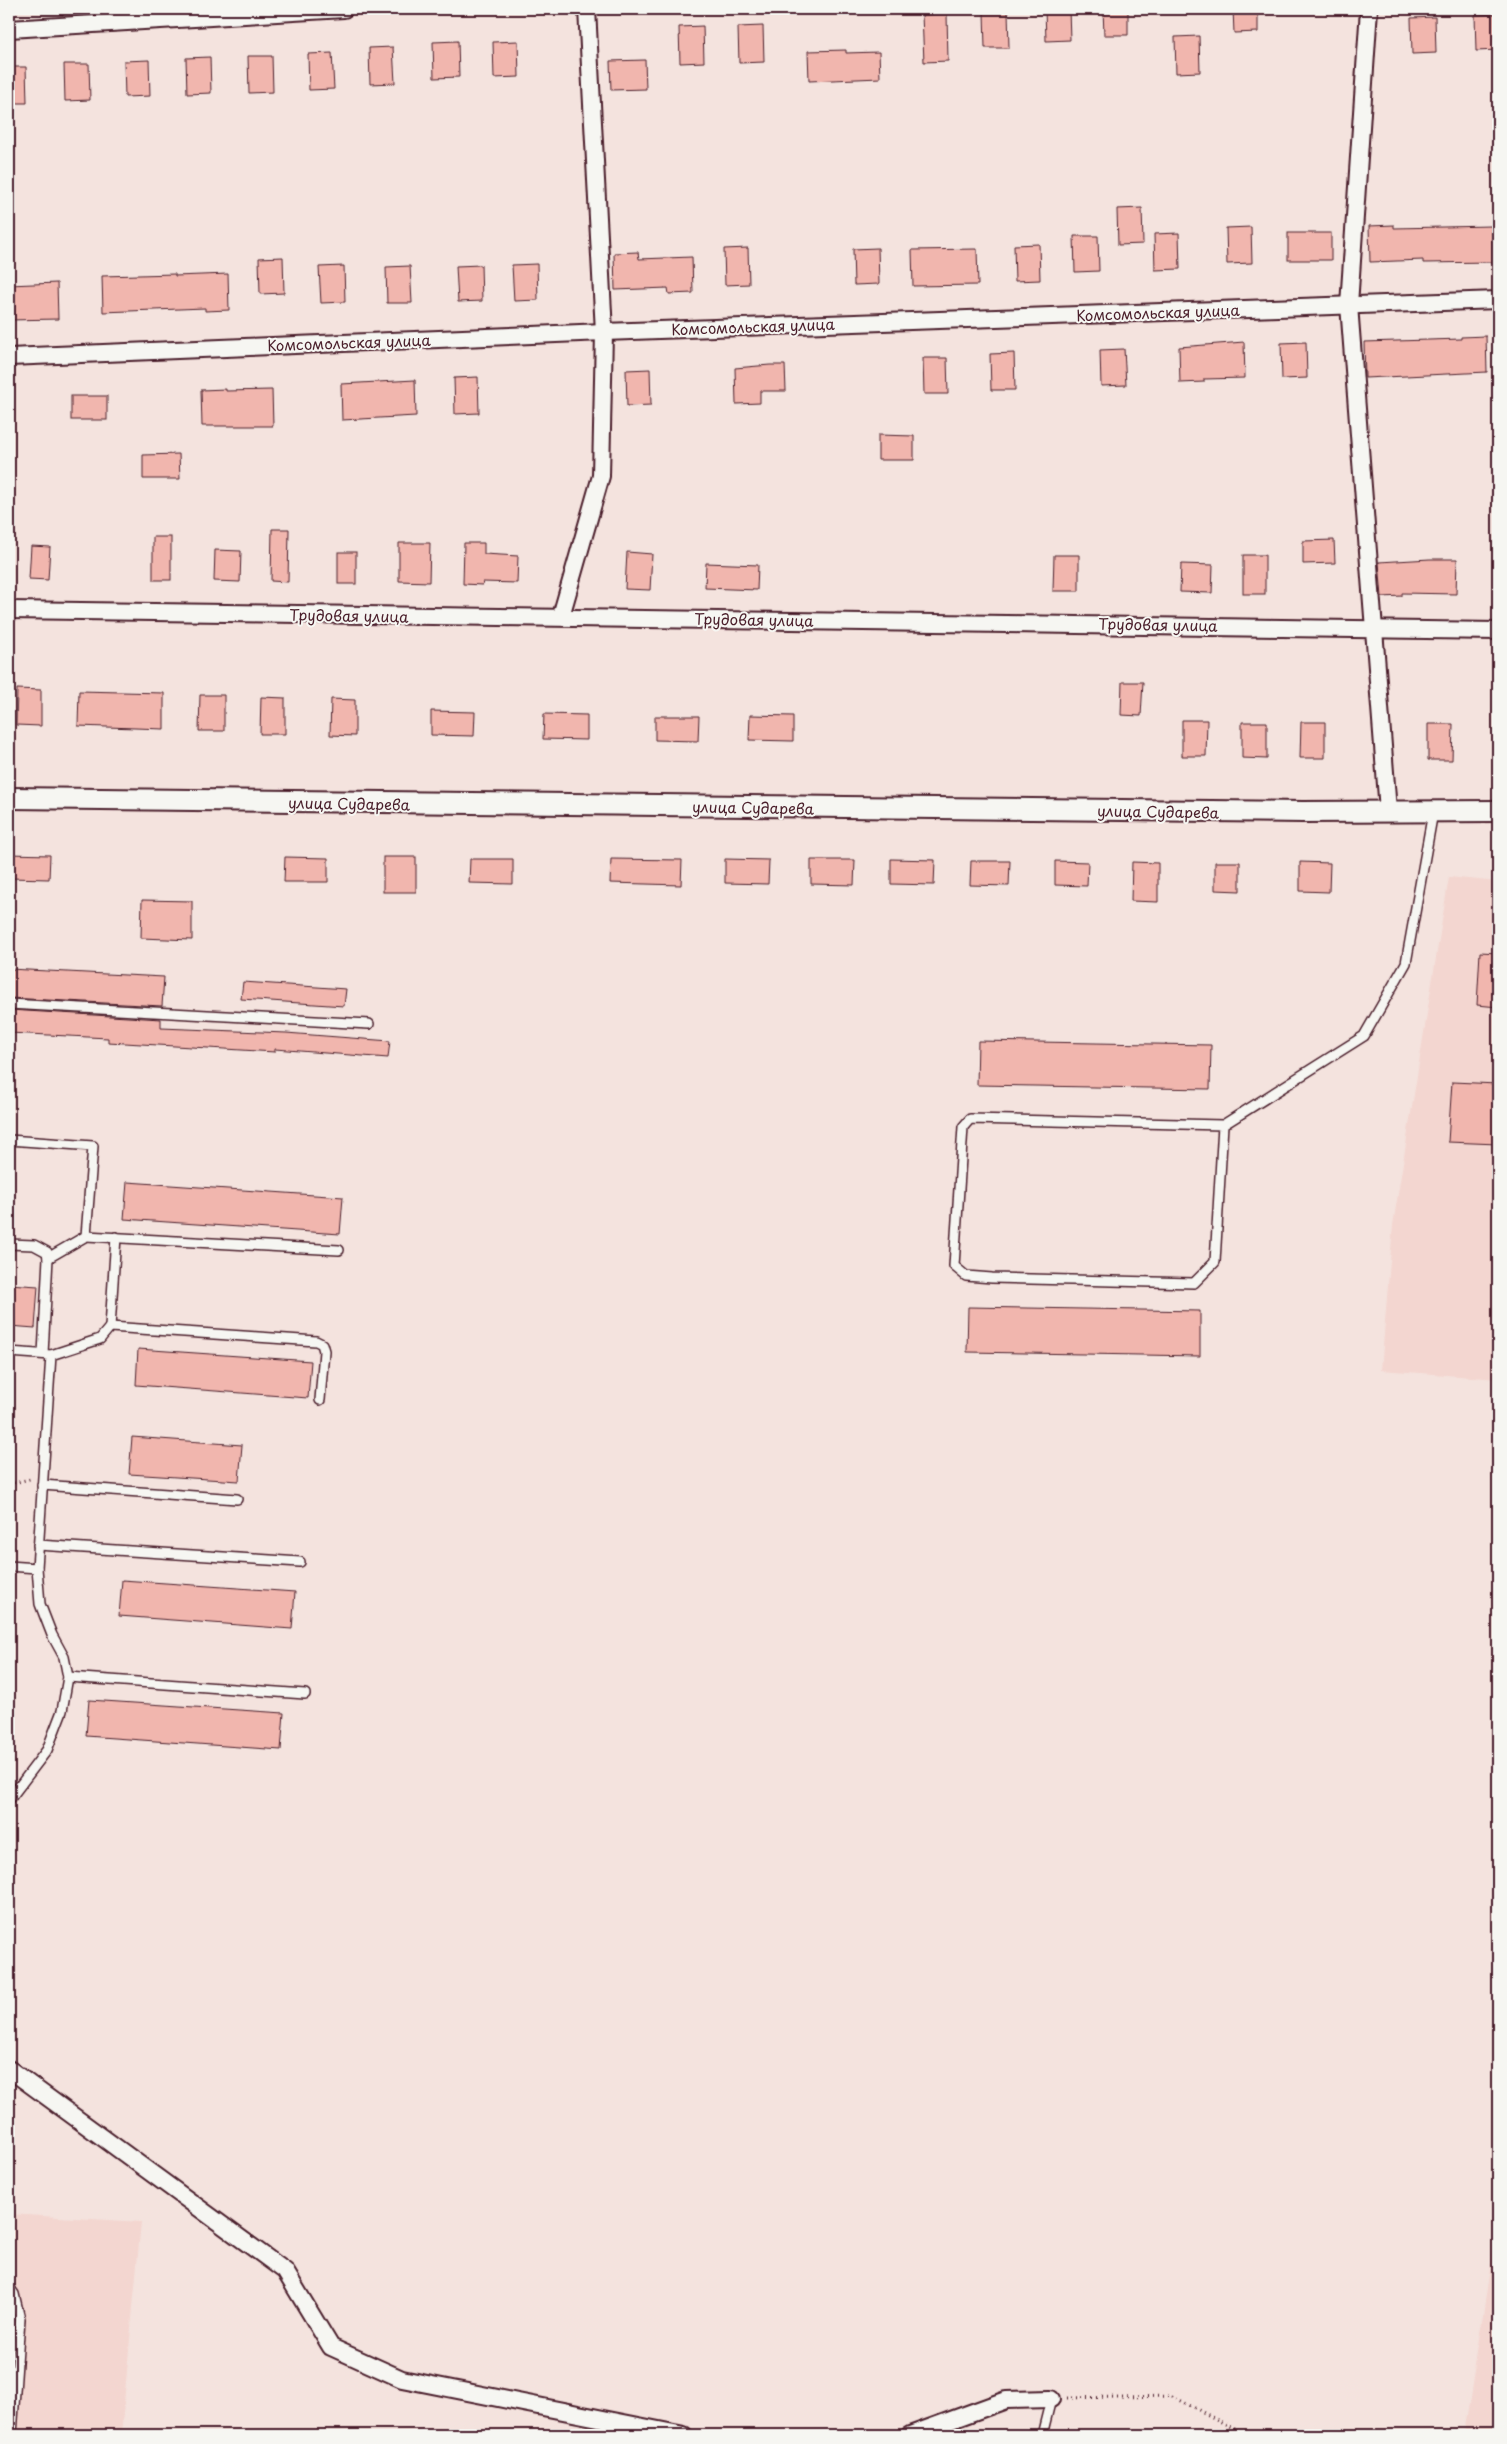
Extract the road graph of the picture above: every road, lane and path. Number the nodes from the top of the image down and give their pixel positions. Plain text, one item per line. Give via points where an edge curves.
1 (344, 9) edge
2 (587, 9) edge
3 (1369, 9) edge
4 (9, 29) edge
5 (1498, 300) edge
6 (1349, 305) junction
7 (604, 332) junction
8 (9, 357) edge
9 (9, 610) edge
10 (561, 616) junction
11 (1374, 627) junction
12 (1498, 631) edge
13 (9, 798) edge
14 (1433, 811) junction
15 (1498, 811) edge
16 (1388, 812) junction
17 (9, 1004) edge
18 (369, 1024) dead end
19 (1223, 1125) junction
20 (9, 1140) edge
21 (86, 1236) junction
22 (116, 1238) junction
23 (9, 1244) edge
24 (339, 1250) dead end
25 (48, 1258) junction
26 (110, 1327) junction
27 (9, 1352) edge
28 (47, 1355) junction
29 (320, 1400) dead end
30 (42, 1481) junction
31 (9, 1484) edge
32 (237, 1499) dead end
33 (38, 1545) junction
34 (300, 1562) dead end
35 (9, 1566) edge
36 (37, 1568) junction
37 (68, 1677) junction
38 (305, 1694) dead end
39 (9, 1800) edge
40 (9, 2069) edge
41 (9, 2287) edge
42 (12, 2386) edge
43 (1051, 2399) junction
44 (12, 2435) edge
45 (684, 2435) edge
46 (910, 2435) edge
47 (1042, 2435) edge
48 (1246, 2435) edge

1 - 4 street
2 - 7 street
3 - 6 street
5 - 6 street, Комсомольская улица
6 - 7 street, Комсомольская улица
6 - 11 street
7 - 8 street, Комсомольская улица
7 - 10 street via 601,476
9 - 10 street, Трудовая улица
10 - 11 street, Трудовая улица
11 - 12 street, Трудовая улица
11 - 16 street
13 - 16 street, улица Сударева
14 - 15 street, улица Сударева
14 - 16 street, улица Сударева
14 - 19 lane via 1406,963 1364,1036
17 - 18 lane
19 - 19 lane via 970,1119 963,1127 954,1266 966,1276 992,1278 1194,1282 1215,1262
20 - 21 lane via 92,1146
21 - 22 lane
21 - 25 lane
22 - 24 lane
22 - 26 lane
23 - 25 lane via 34,1245 47,1252
25 - 28 lane
26 - 28 lane via 100,1339
26 - 29 lane via 316,1341 322,1344 324,1351
27 - 28 lane
28 - 30 lane
30 - 31 path
30 - 32 lane
30 - 33 lane
33 - 34 lane
33 - 36 lane
35 - 36 lane
36 - 37 lane via 40,1604 64,1657
37 - 38 lane
37 - 39 lane via 62,1711 51,1743
40 - 45 street via 285,2271 331,2347 402,2379
41 - 42 lane via 20,2319
42 - 44 lane
43 - 46 street via 1006,2400
43 - 47 lane
43 - 48 path via 1172,2396

